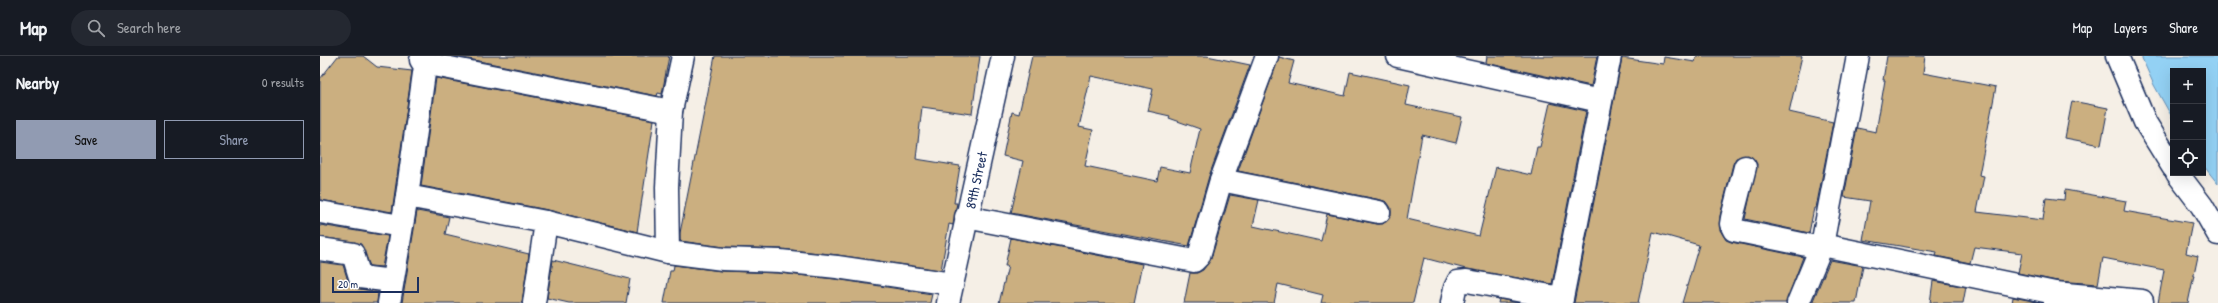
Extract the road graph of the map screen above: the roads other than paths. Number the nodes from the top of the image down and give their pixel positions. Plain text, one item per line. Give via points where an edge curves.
1 (683, 56) edge
2 (1003, 56) edge
3 (1268, 56) edge
4 (1398, 56) edge
5 (1610, 56) edge
6 (1858, 56) edge
7 (2117, 56) edge
8 (421, 58) edge
9 (1600, 101) junction
10 (671, 111) junction
11 (2170, 163) edge
12 (1745, 167) dead end
13 (2179, 176) edge
14 (1221, 180) junction
15 (407, 196) junction
16 (320, 212) edge
17 (1379, 212) dead end
18 (966, 216) junction
19 (546, 222) junction
20 (401, 226) junction
21 (2218, 234) edge
22 (1822, 246) junction
23 (320, 249) edge
24 (668, 252) junction
25 (392, 281) junction
26 (950, 293) edge
27 (2055, 298) edge
28 (1562, 300) edge
29 (2142, 301) dead end
30 (389, 303) edge
31 (534, 303) edge
32 (1452, 303) edge
33 (1798, 303) edge

1 - 10 street
2 - 18 street, 89th Street
3 - 14 street
4 - 9 street
5 - 9 street
6 - 22 street
7 - 11 street via 2145,122
8 - 10 street via 429,64
8 - 15 street via 425,66
9 - 28 street
10 - 24 street via 667,187
12 - 22 street via 1732,218 1734,230
13 - 21 street via 2202,206
14 - 17 street
14 - 18 street via 1199,256 1194,261
15 - 19 street
15 - 20 street
16 - 20 street
18 - 26 street, 89th Street
19 - 24 street
19 - 31 street
20 - 25 street
22 - 27 street
22 - 33 street
23 - 25 street via 353,254 360,277
24 - 26 street via 723,259 837,266
25 - 30 street
27 - 29 street
28 - 32 street via 1467,281 1458,282

